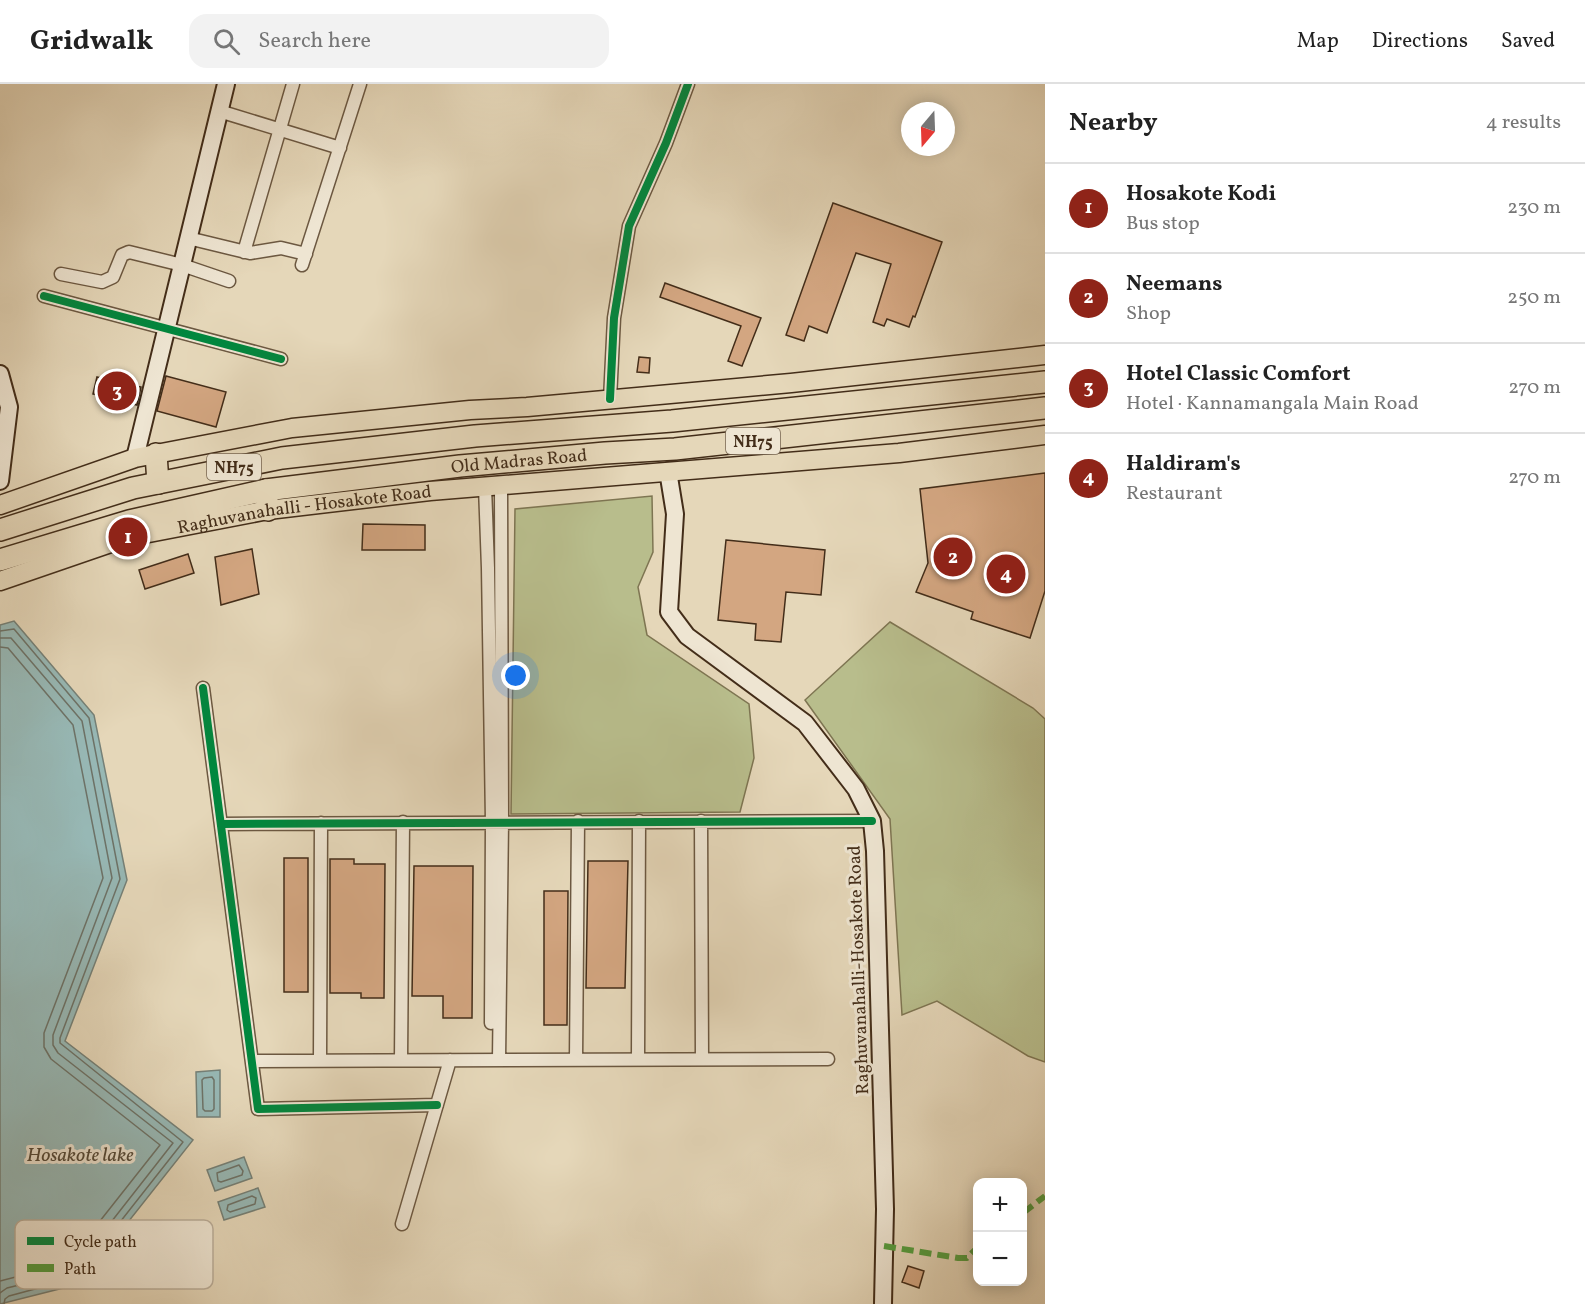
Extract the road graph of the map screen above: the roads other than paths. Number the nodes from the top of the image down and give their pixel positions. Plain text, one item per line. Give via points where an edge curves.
1 (226, 84) edge
2 (293, 84) edge
3 (360, 84) edge
4 (688, 84) edge
5 (219, 111) junction
6 (280, 129) junction
7 (340, 148) junction
8 (188, 238) junction
9 (244, 252) junction
10 (182, 265) junction
11 (61, 274) dead end
12 (229, 281) dead end
13 (44, 296) dead end
14 (166, 327) junction
15 (1045, 354) edge
16 (281, 359) dead end
17 (0, 374) edge
18 (1045, 382) edge
19 (610, 399) junction
20 (1045, 408) edge
21 (1045, 435) edge
22 (156, 454) junction
23 (135, 458) junction
24 (668, 471) junction
25 (0, 481) edge
26 (158, 483) junction
27 (493, 486) junction
28 (267, 500) junction
29 (0, 505) edge
30 (0, 530) edge
31 (7, 564) edge
32 (0, 581) edge
33 (203, 688) dead end
34 (872, 820) junction
35 (497, 821) junction
36 (578, 821) junction
37 (639, 821) junction
38 (701, 821) junction
39 (403, 822) junction
40 (321, 823) junction
41 (221, 824) junction
42 (638, 1059) junction
43 (702, 1059) junction
44 (828, 1059) dead end
45 (252, 1060) junction
46 (320, 1060) junction
47 (401, 1060) junction
48 (450, 1060) junction
49 (495, 1060) junction
50 (576, 1060) junction
51 (437, 1105) junction
52 (402, 1224) dead end
53 (883, 1304) edge

1 - 5 main road
2 - 6 street
3 - 7 street
4 - 19 street via 629,226 614,318
5 - 6 street
5 - 8 main road
6 - 7 street
6 - 9 street
7 - 9 street via 304,260 281,248
8 - 9 street
8 - 10 main road
10 - 11 street via 129,252 122,255 113,277 102,282
10 - 12 street
10 - 14 main road
13 - 14 street
14 - 16 street
14 - 23 main road
15 - 19 main road
17 - 25 main road via 9,407
18 - 26 highway, Old Madras Road / NH75 via 672,421 475,436 282,458
19 - 22 main road via 347,421
20 - 28 highway, Old Madras Road / NH75 via 675,449 460,466
21 - 24 main road, Raghuvanahalli - Hosakote Road via 899,453
22 - 23 main road
22 - 26 highway
23 - 29 main road
24 - 27 main road, Raghuvanahalli - Hosakote Road
24 - 34 main road, Raghuvanahalli-Hosakote Road via 675,514 669,612 687,636 805,723 856,789
26 - 30 highway, Old Madras Road / NH75
27 - 28 main road, Raghuvanahalli - Hosakote Road via 356,498
27 - 35 street
28 - 31 highway, Old Madras Road / NH75 via 129,521
31 - 32 main road
33 - 41 street
34 - 38 street
34 - 53 main road, Raghuvanahalli-Hosakote Road via 885,1209
35 - 36 street
35 - 39 street
35 - 49 street
36 - 37 street
36 - 50 street
37 - 38 street
37 - 42 street
38 - 43 street
39 - 40 street
39 - 47 street
40 - 41 street
40 - 46 street
41 - 45 street
42 - 43 street
42 - 50 street
43 - 44 street
45 - 46 street
45 - 51 street via 258,1109
46 - 47 street
47 - 48 street
48 - 49 street
48 - 51 street
49 - 50 street
51 - 52 street

